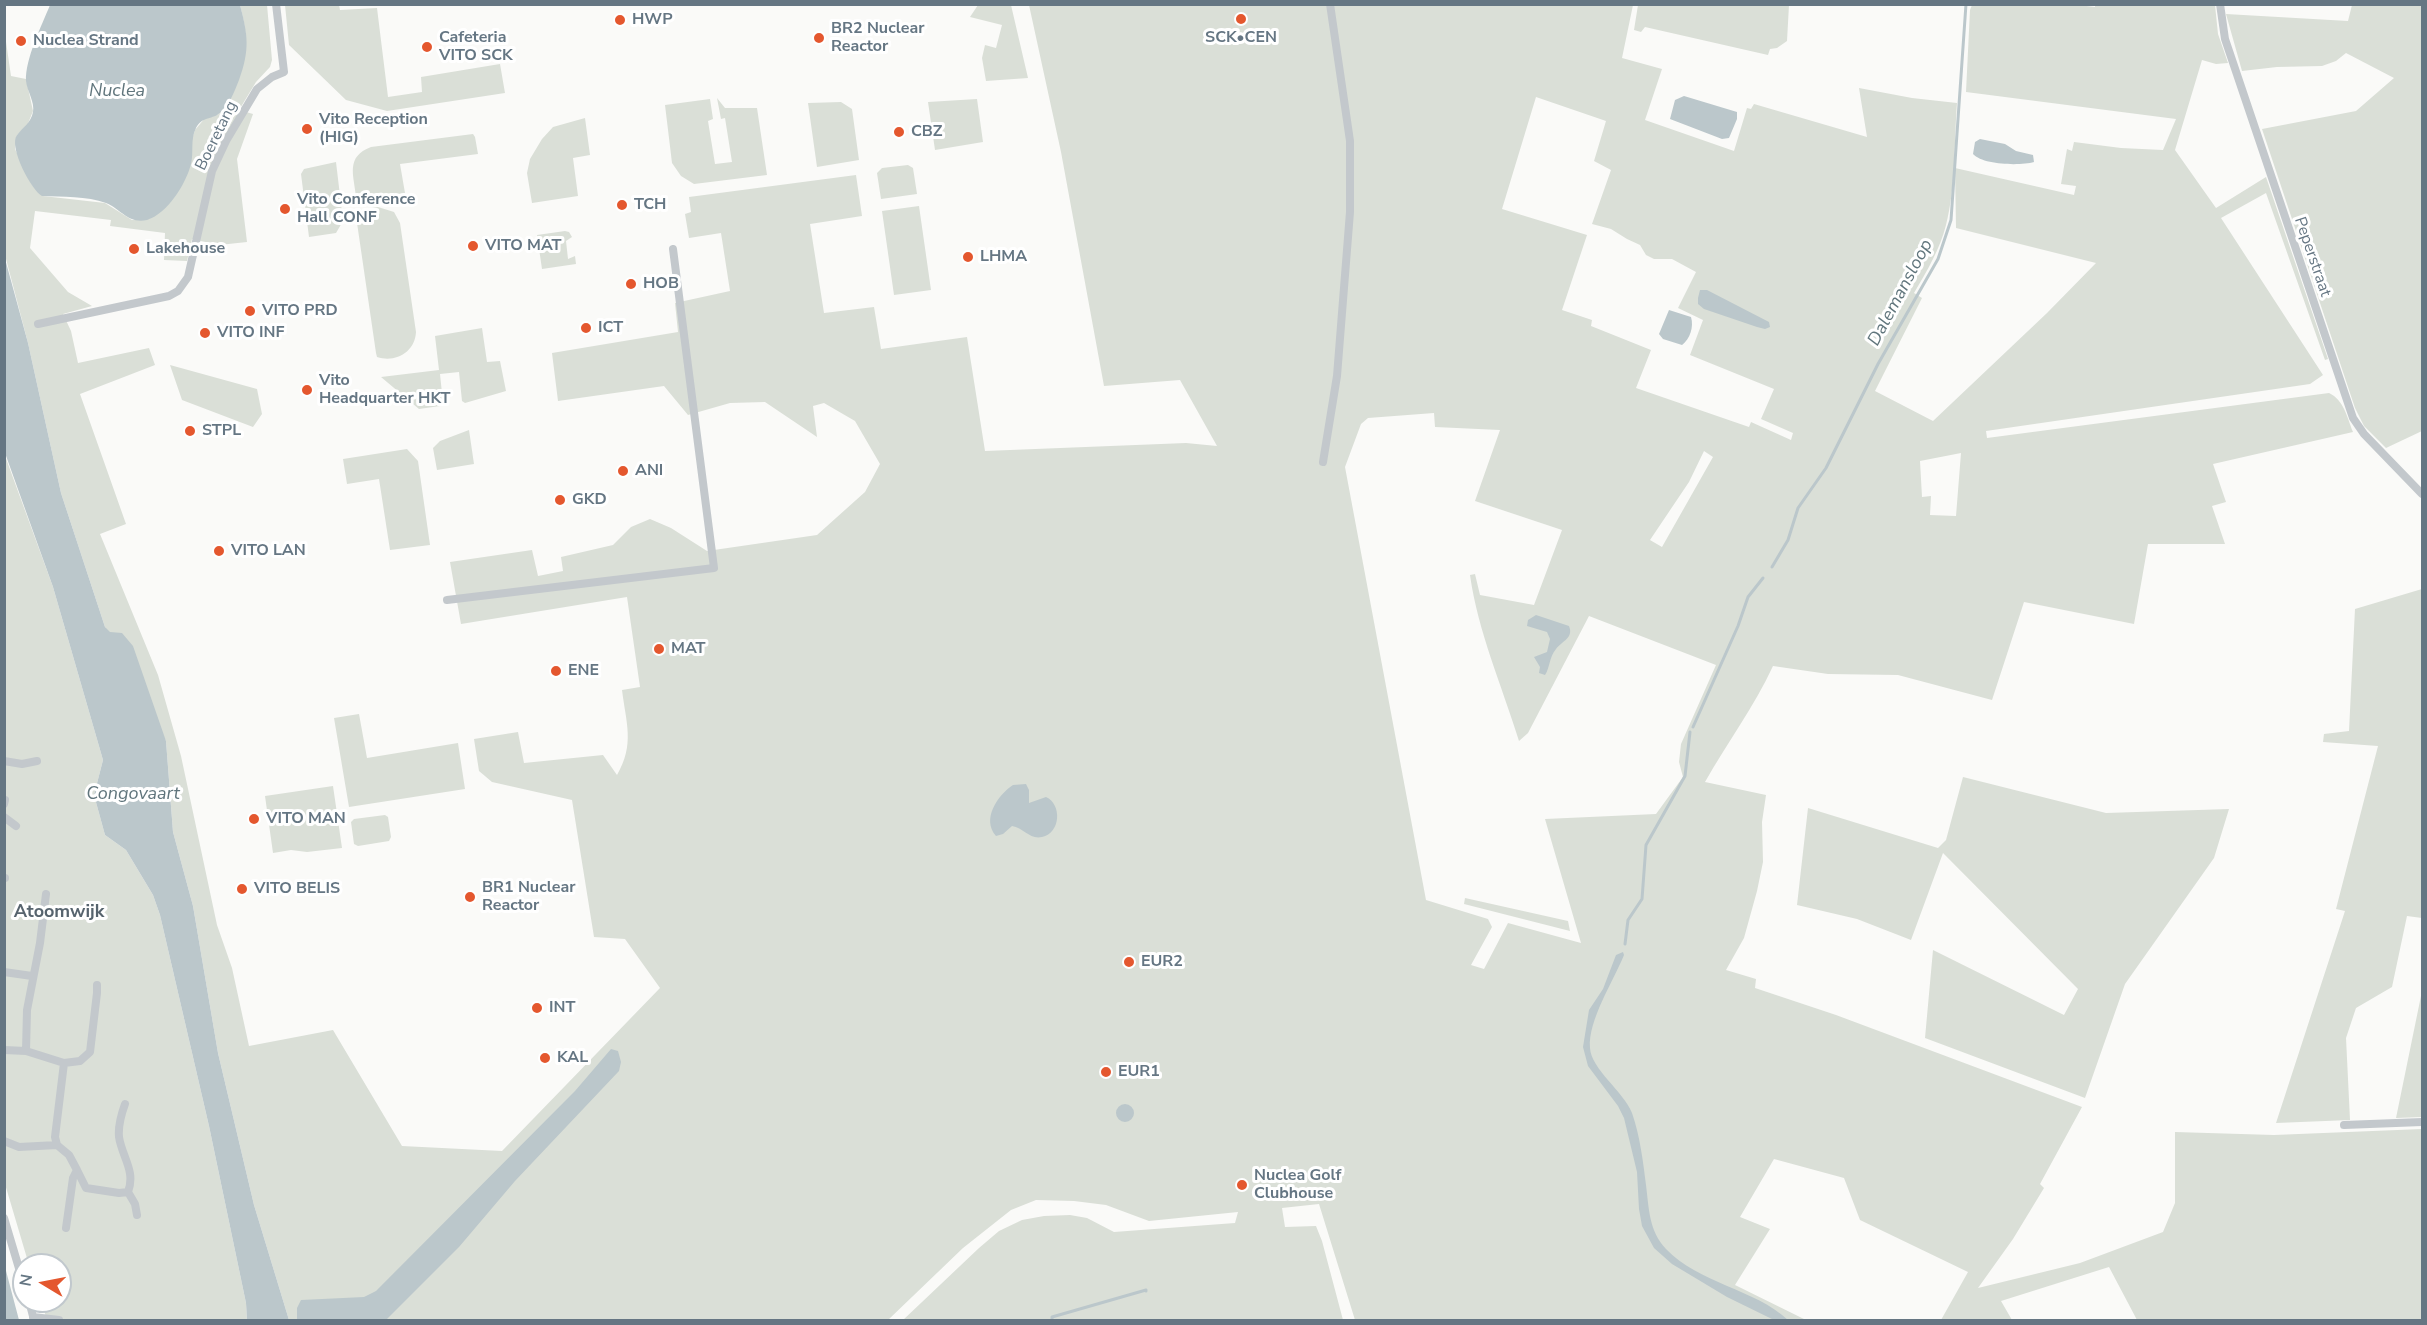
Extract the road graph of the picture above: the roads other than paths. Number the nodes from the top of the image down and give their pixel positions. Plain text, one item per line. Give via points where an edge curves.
1 (276, 4) edge
2 (1329, 4) edge
3 (2220, 4) edge
4 (673, 249) dead end
5 (38, 324) dead end
6 (1323, 462) dead end
7 (2422, 494) edge
8 (447, 600) dead end
9 (4, 761) edge
10 (38, 761) dead end
11 (5, 800) edge
12 (4, 804) edge
13 (4, 817) edge
14 (16, 826) dead end
15 (46, 894) dead end
16 (4, 972) edge
17 (33, 976) junction
18 (97, 985) dead end
19 (4, 1050) edge
20 (26, 1051) junction
21 (64, 1063) junction
22 (125, 1104) dead end
23 (2422, 1122) edge
24 (2344, 1125) dead end
25 (4, 1141) edge
26 (57, 1145) junction
27 (77, 1170) junction
28 (128, 1192) junction
29 (136, 1215) dead end
30 (4, 1218) edge
31 (66, 1228) dead end
32 (14, 1253) edge
33 (34, 1319) edge
34 (59, 1320) edge

1 - 5 street, Boeretang via 284,72 257,89 226,141 212,171 188,277 178,291
2 - 6 street via 1350,141 1350,212 1337,376
3 - 7 street, Peperstraat via 2225,39 2353,418
4 - 8 street via 714,568
9 - 10 street
11 - 12 street
13 - 14 street
15 - 17 street
16 - 17 street
17 - 20 street
18 - 21 street via 90,1052 80,1061
19 - 20 street
20 - 21 street
21 - 26 street
22 - 28 street via 119,1131 131,1177
23 - 24 street
25 - 26 street via 19,1147
26 - 27 street via 69,1155
27 - 28 street via 86,1188
27 - 31 street
28 - 29 street
30 - 32 street
33 - 34 street

